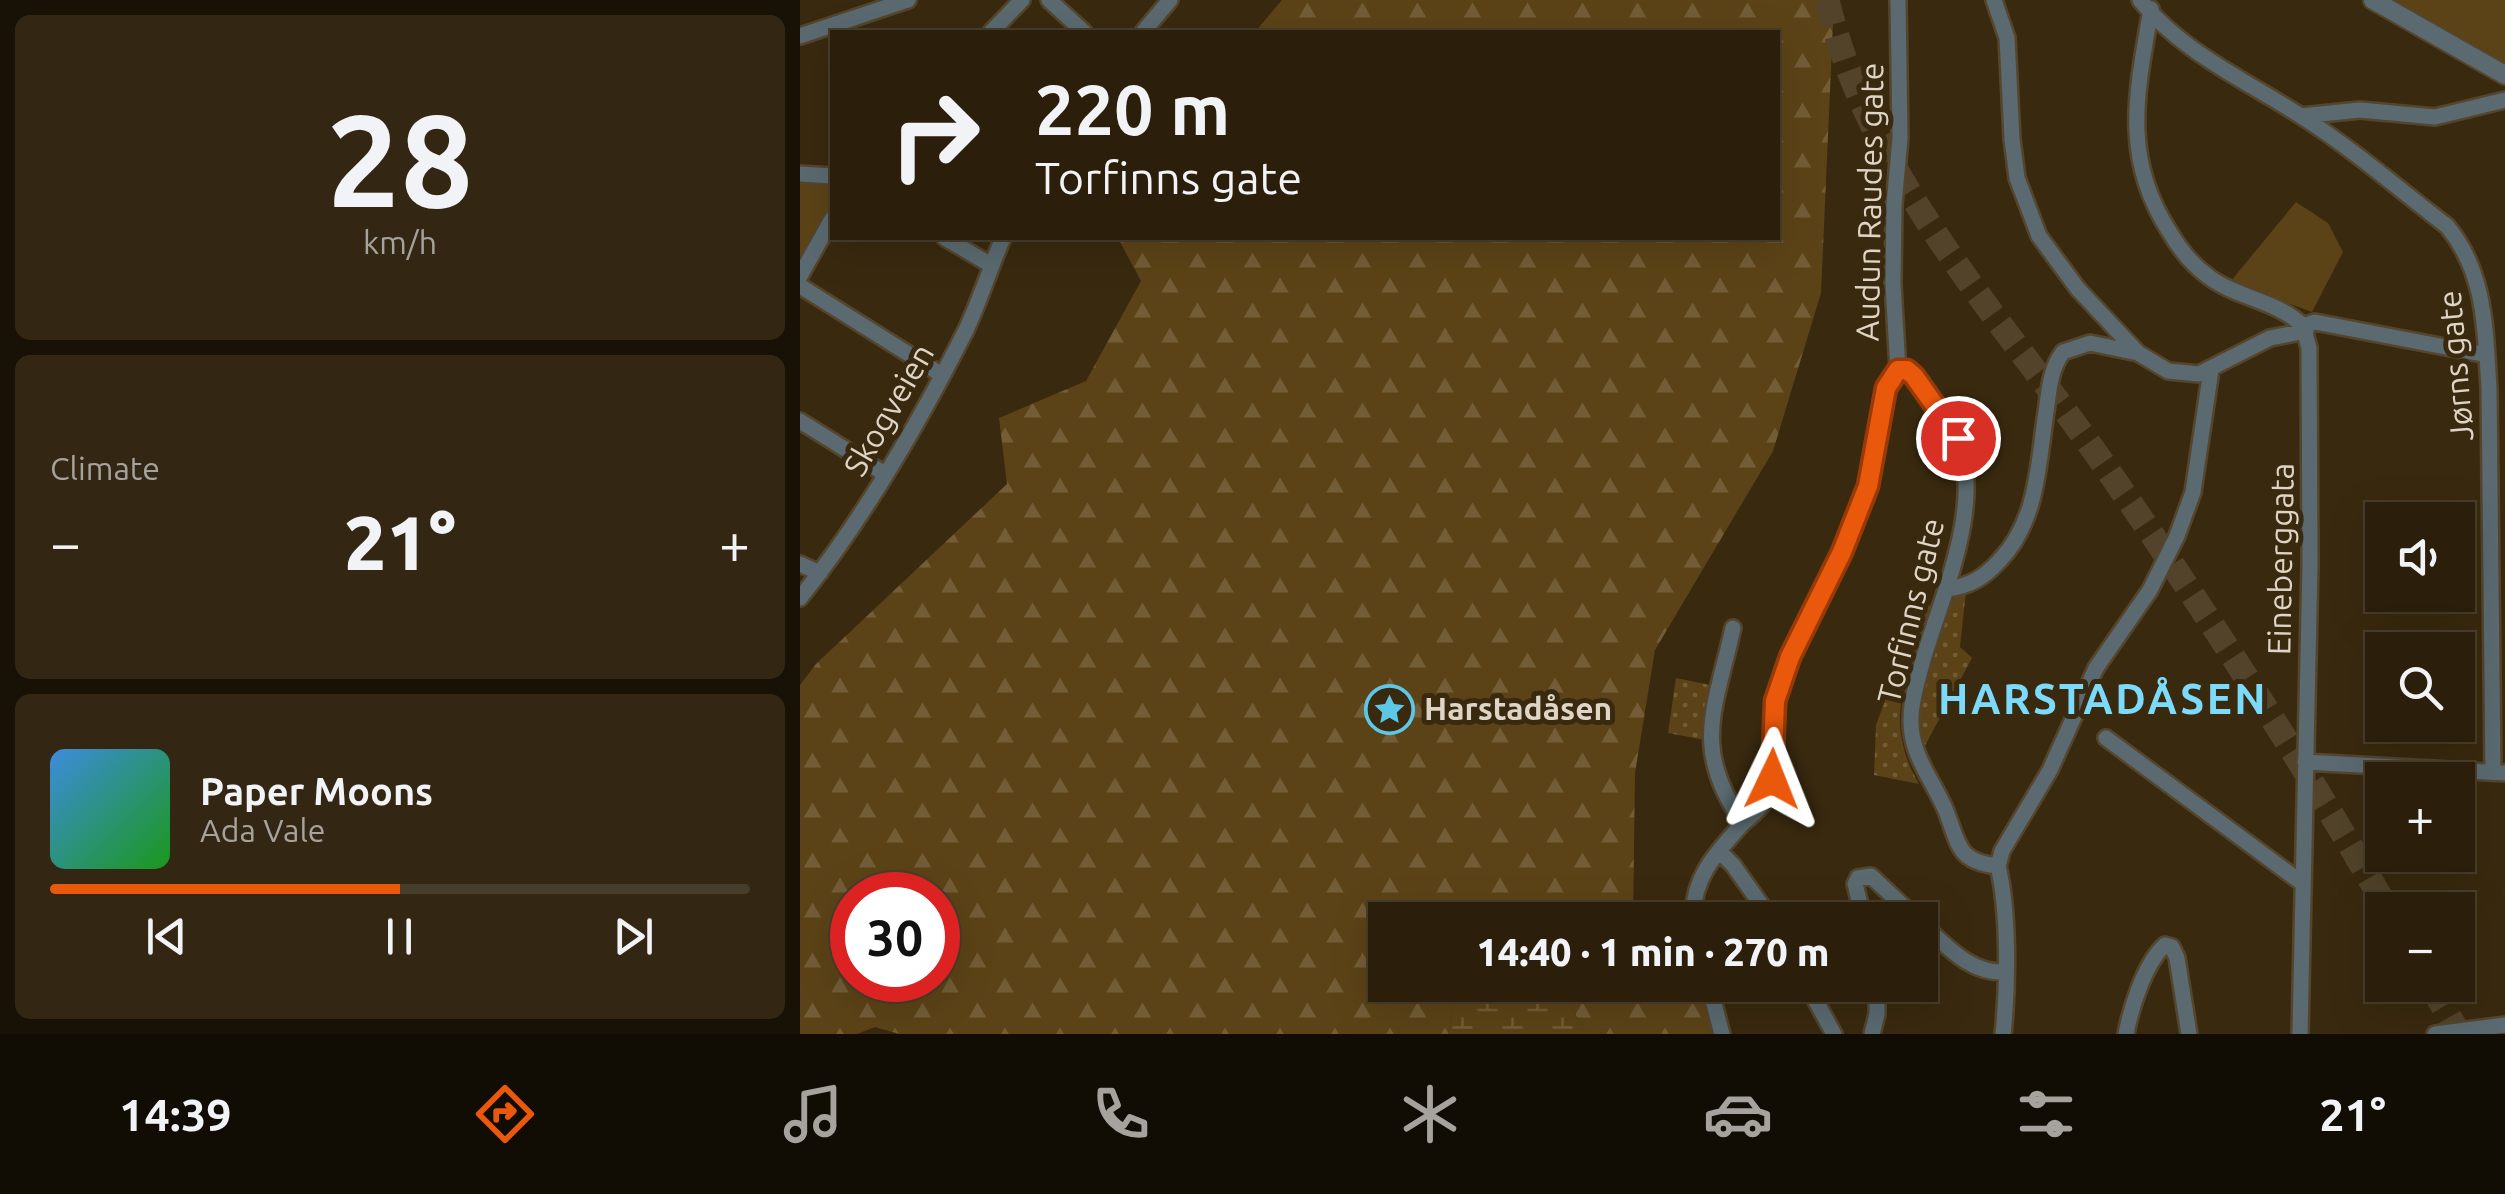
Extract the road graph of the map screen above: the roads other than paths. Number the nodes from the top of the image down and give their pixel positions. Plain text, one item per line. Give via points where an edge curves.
1 (908, 0) edge
2 (1022, 0) edge
3 (1048, 0) edge
4 (1170, 0) edge
5 (1898, 0) edge
6 (1994, 0) edge
7 (2373, 0) edge
8 (2148, 4) edge
9 (994, 30) edge
10 (1082, 30) edge
11 (1145, 30) edge
12 (800, 36) edge
13 (2505, 75) edge
14 (2505, 100) edge
15 (2301, 116) junction
16 (800, 174) edge
17 (830, 176) edge
18 (830, 223) edge
19 (948, 240) edge
20 (1003, 240) edge
21 (991, 265) junction
22 (800, 276) edge
23 (800, 286) edge
24 (2304, 328) junction
25 (2138, 353) junction
26 (2487, 355) junction
27 (1898, 370) junction
28 (2210, 370) junction
29 (942, 376) junction
30 (800, 421) edge
31 (886, 474) junction
32 (800, 564) edge
33 (820, 573) junction
34 (1946, 589) junction
35 (800, 598) edge
36 (1733, 628) dead end
37 (2106, 738) dead end
38 (2305, 762) junction
39 (2499, 772) edge
40 (1744, 823) junction
41 (1719, 851) junction
42 (1998, 866) junction
43 (2302, 884) junction
44 (1695, 902) edge
45 (1759, 902) edge
46 (1860, 902) edge
47 (1899, 902) edge
48 (1938, 937) edge
49 (2005, 972) junction
50 (1714, 1002) edge
51 (1816, 1002) edge
52 (1877, 1002) edge
53 (2505, 1025) edge
54 (1722, 1034) edge
55 (1834, 1034) edge
56 (1872, 1034) edge
57 (2003, 1034) edge
58 (2126, 1034) edge
59 (2189, 1034) edge
60 (2300, 1034) edge
61 (2435, 1034) edge

1 - 12 street
2 - 9 street
3 - 10 street
4 - 11 street
5 - 27 street, Audun Raudes gate
6 - 25 street via 2007,38 2014,160 2039,236 2078,290
7 - 13 street
8 - 15 street, Jørns gate via 2172,32
8 - 24 street via 2136,146 2152,201 2177,244 2208,277
14 - 15 street via 2434,117 2360,110
15 - 26 street, Jørns gate via 2458,240 2477,276
16 - 17 street
18 - 22 street
19 - 21 street
20 - 21 street, Skogveien
21 - 29 street, Skogveien
23 - 29 street
24 - 26 street via 2315,322
24 - 28 street
24 - 38 street, Eineberggata via 2310,564
25 - 28 street via 2168,372
25 - 34 street via 2090,343 2063,352 2050,384 2024,528 1985,574
26 - 39 street, Jørns gate
27 - 34 street, Torfinns gate via 1914,376 1941,412 1963,458 1964,512
27 - 40 street, Audun Raudes gate via 1886,388 1873,471 1854,524 1782,678 1766,798
28 - 42 street via 2194,492 2177,536 2150,590 2096,668
29 - 31 street, Skogveien
30 - 31 street
31 - 33 street, Skogveien
32 - 33 street
33 - 35 street, Skogveien
34 - 42 street, Torfinns gate via 1915,690 1912,739 1958,846 1971,860
36 - 40 street via 1710,745 1716,776
37 - 43 street
38 - 39 street
38 - 43 street, Eineberggata
40 - 41 street, Audun Raudes gate
41 - 44 street, Audun Raudes gate via 1703,870
41 - 45 street
42 - 49 street
43 - 60 street, Eineberggata
46 - 47 street via 1856,884 1864,875
48 - 49 street via 1984,972
49 - 57 street
50 - 54 street
51 - 55 street
52 - 56 street
53 - 61 street
58 - 59 street via 2165,945 2176,958

